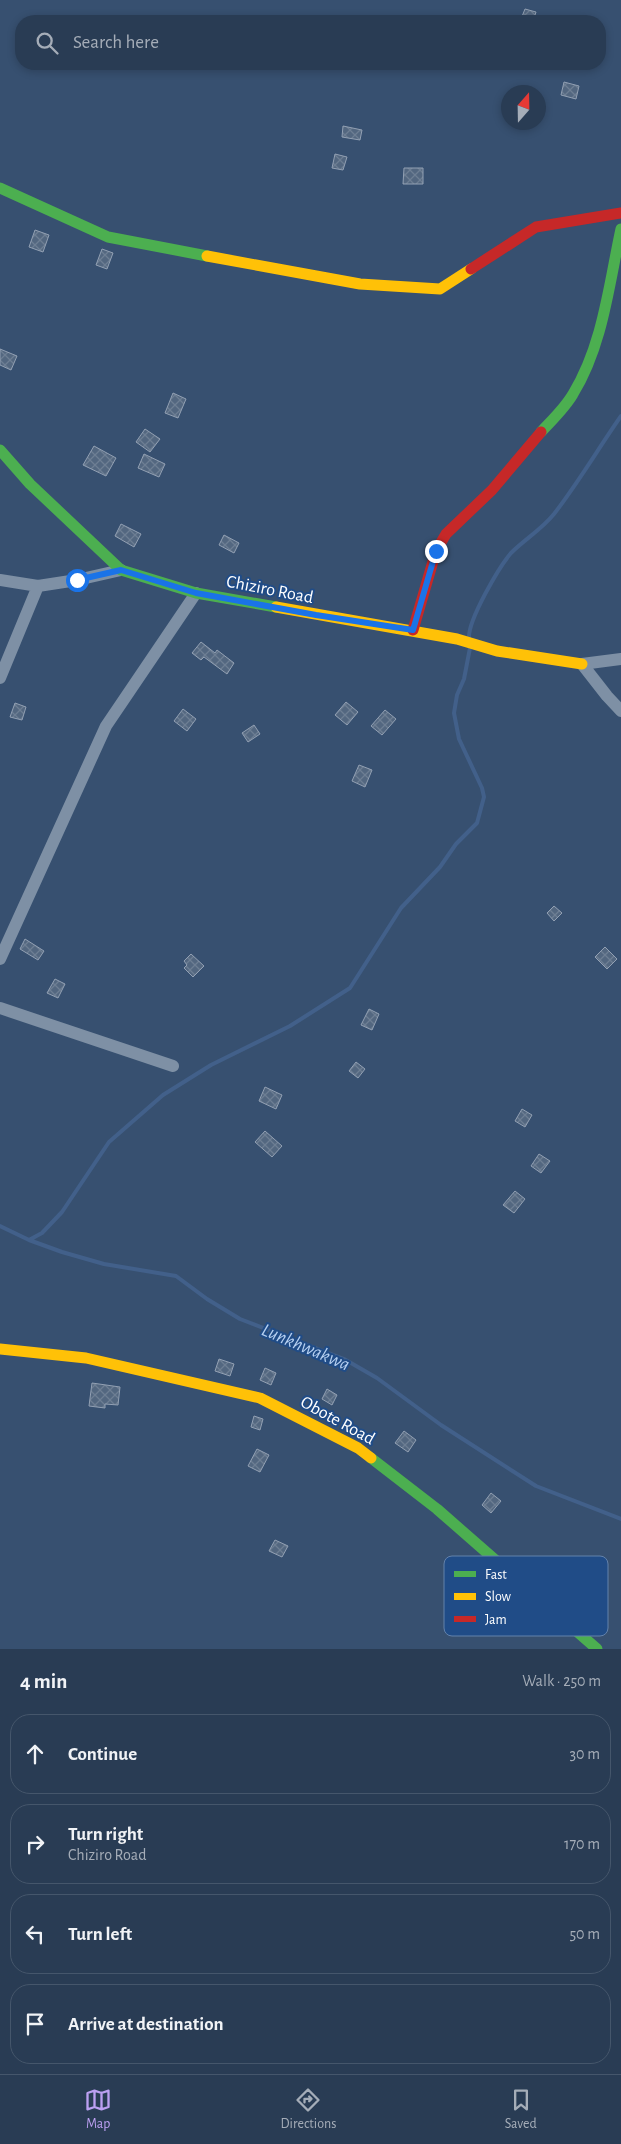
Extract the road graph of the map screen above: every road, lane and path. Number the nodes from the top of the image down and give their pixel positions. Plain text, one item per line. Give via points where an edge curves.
1 (0, 188) edge
2 (621, 213) edge
3 (621, 229) edge
4 (0, 450) edge
5 (121, 570) junction
6 (0, 580) edge
7 (38, 586) junction
8 (196, 593) junction
9 (413, 630) junction
10 (621, 659) edge
11 (582, 664) junction
12 (0, 678) edge
13 (621, 711) edge
14 (0, 959) edge
15 (0, 1008) edge
16 (173, 1066) dead end
17 (0, 1349) edge
18 (491, 1556) edge
19 (582, 1636) edge
20 (597, 1649) edge

1 - 2 street via 108,237 360,284 440,289 536,227
3 - 9 street via 595,349 586,371 572,396 492,490 446,534 436,551
4 - 5 street, Chiziro Road via 30,484
5 - 7 street
5 - 8 street, Chiziro Road
6 - 7 street
7 - 12 street
8 - 9 street, Chiziro Road
8 - 14 street via 106,726
9 - 11 street, Chiziro Road via 497,651
10 - 11 street
11 - 13 street
15 - 16 street
17 - 18 street, Obote Road via 86,1358 260,1398 358,1448 437,1509
19 - 20 street, Obote Road

